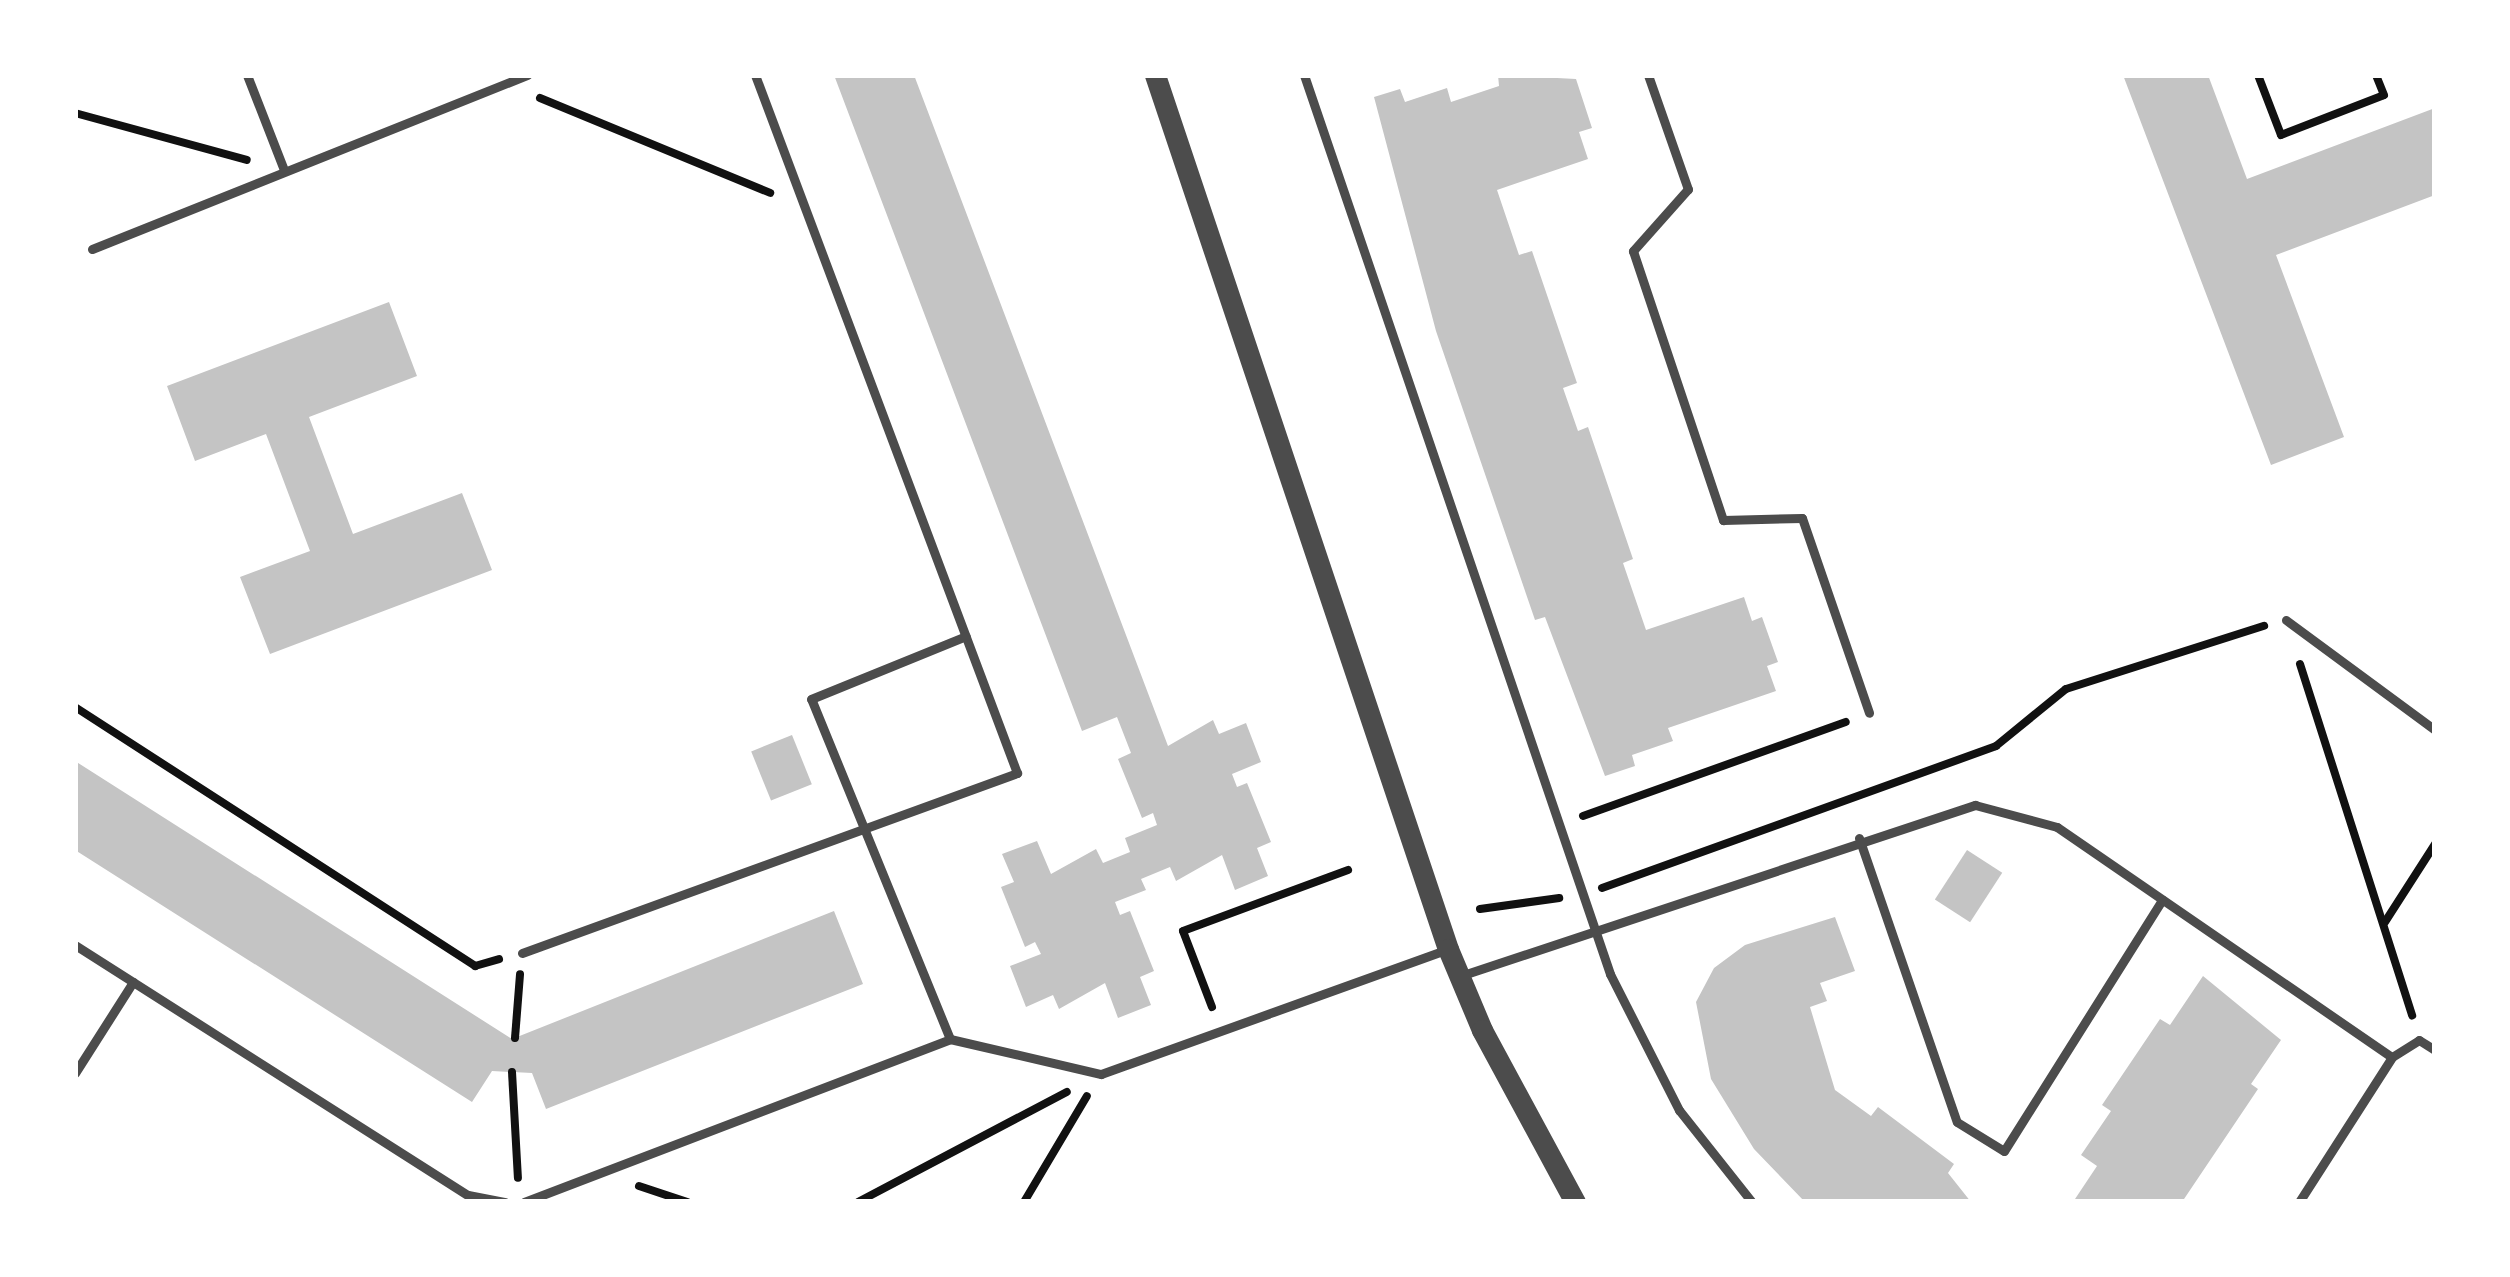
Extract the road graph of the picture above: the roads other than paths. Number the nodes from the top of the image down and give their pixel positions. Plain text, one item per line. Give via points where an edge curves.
1 (248, 75) edge
2 (528, 75) edge
3 (755, 75) edge
4 (1155, 75) edge
5 (1304, 75) edge
6 (1648, 75) edge
7 (284, 170) junction
8 (92, 249) dead end
9 (2286, 620) road end
10 (966, 636) junction
11 (1870, 713) road end
12 (2435, 730) edge
13 (865, 830) junction
14 (1859, 838) junction
15 (2162, 900) junction
16 (1594, 928) junction
17 (75, 945) edge
18 (1448, 949) junction
19 (522, 952) road end
20 (1460, 976) junction
21 (133, 982) junction
22 (950, 1039) junction
23 (2435, 1050) edge
24 (2392, 1057) junction
25 (75, 1073) edge
26 (505, 1202) edge
27 (524, 1202) edge
28 (1575, 1202) edge
29 (1752, 1202) edge
30 (2299, 1202) edge

1 - 7 lane
2 - 7 lane
3 - 10 lane
4 - 18 street
5 - 16 lane
6 - 11 lane via 1688,189 1633,251 1723,520 1802,518
7 - 8 lane
9 - 12 lane
10 - 13 lane via 1017,773
10 - 13 lane via 811,699
13 - 19 lane
13 - 22 lane
14 - 15 lane via 1976,805 2057,827
14 - 15 lane via 1957,1122 2004,1151
14 - 16 lane
15 - 24 lane
16 - 20 lane
16 - 29 lane via 1641,1045 1679,1110
17 - 21 lane
18 - 20 street
18 - 22 lane via 1100,1074
20 - 28 street
21 - 25 lane
21 - 26 lane via 468,1195
22 - 27 lane
23 - 24 lane via 2419,1040
24 - 30 lane

